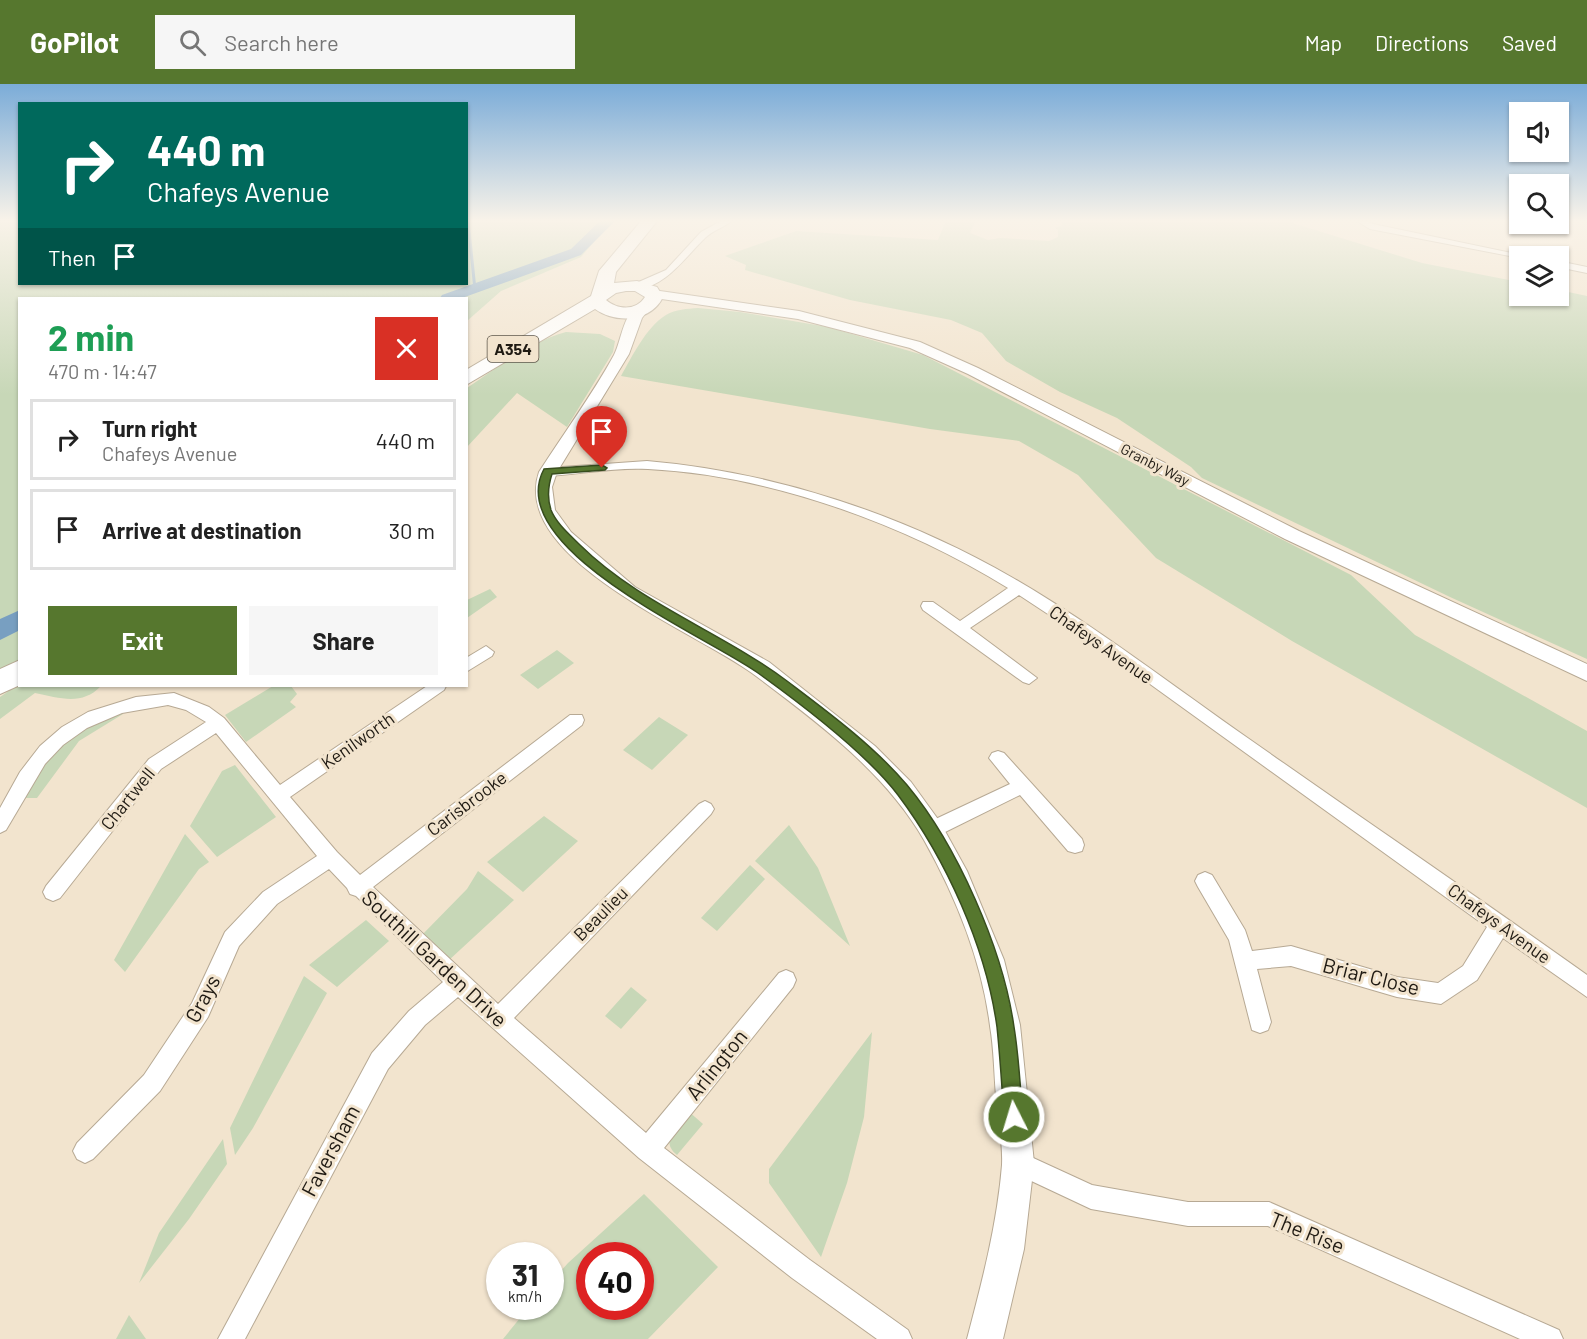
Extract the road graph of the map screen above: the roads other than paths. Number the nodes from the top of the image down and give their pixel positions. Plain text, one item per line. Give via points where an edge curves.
1 (604, 279) edge
2 (620, 279) edge
3 (661, 279) edge
4 (600, 296) junction
5 (644, 296) junction
6 (620, 318) junction
7 (561, 322) junction
8 (468, 379) edge
9 (548, 472) junction
10 (1019, 588) junction
11 (928, 606) dead end
12 (960, 628) junction
13 (486, 652) dead end
14 (468, 665) edge
15 (18, 671) edge
16 (1587, 673) edge
17 (1029, 678) dead end
18 (0, 682) edge
19 (437, 687) edge
20 (177, 692) edge
21 (576, 720) dead end
22 (218, 723) junction
23 (998, 758) dead end
24 (1023, 786) junction
25 (278, 796) junction
26 (705, 809) dead end
27 (0, 825) edge
28 (931, 830) junction
29 (1075, 845) dead end
30 (330, 858) junction
31 (1205, 881) dead end
32 (357, 888) junction
33 (54, 892) dead end
34 (1500, 924) junction
35 (1245, 961) junction
36 (786, 980) dead end
37 (458, 983) junction
38 (1587, 987) edge
39 (498, 1019) junction
40 (1260, 1022) dead end
41 (647, 1150) junction
42 (85, 1151) dead end
43 (1018, 1163) junction
44 (231, 1339) edge
45 (899, 1339) edge
46 (985, 1339) edge
47 (1551, 1339) edge

1 - 4 highway
2 - 5 highway
3 - 5 street
4 - 5 highway, A354
4 - 6 highway via 601,306
4 - 7 highway, A354
5 - 6 highway, A354
5 - 16 street, Granby Way via 799,315 915,345 1292,535
6 - 7 highway, A354
6 - 9 street via 622,354
7 - 8 highway, A354
9 - 10 street, Chafeys Avenue via 660,466 796,492 881,519 972,561
9 - 28 street via 543,487 546,510 564,536 592,563 628,592 760,668 816,710 902,789
10 - 12 street
10 - 34 street, Chafeys Avenue
11 - 12 street
12 - 17 street
13 - 14 street
15 - 18 highway
19 - 25 street, Kenilworth
20 - 22 street, Southill Garden Drive
20 - 27 street, Southill Garden Drive via 120,706 68,731 29,773
21 - 32 street, Carisbrooke
22 - 25 street, Southill Garden Drive
22 - 33 street, Chartwell via 155,764
23 - 24 street
24 - 28 street
24 - 29 street
25 - 30 street, Southill Garden Drive
26 - 39 street, Beaulieu
28 - 43 street via 958,879 990,960 1005,1025
30 - 32 street, Southill Garden Drive
30 - 42 street, Grays via 270,898 232,939 200,1010 152,1083
31 - 35 street via 1238,937
32 - 37 street, Southill Garden Drive
34 - 35 street, Briar Close via 1470,973 1441,994 1397,987 1291,956
34 - 38 street, Chafeys Avenue
35 - 40 street
36 - 41 street, Arlington
37 - 39 street, Southill Garden Drive
37 - 44 street, Faversham via 417,1018 380,1061
39 - 41 street, Southill Garden Drive
41 - 45 street, Southill Garden Drive
43 - 46 street via 1007,1249
43 - 47 street, The Rise via 1091,1197 1188,1214 1269,1214

